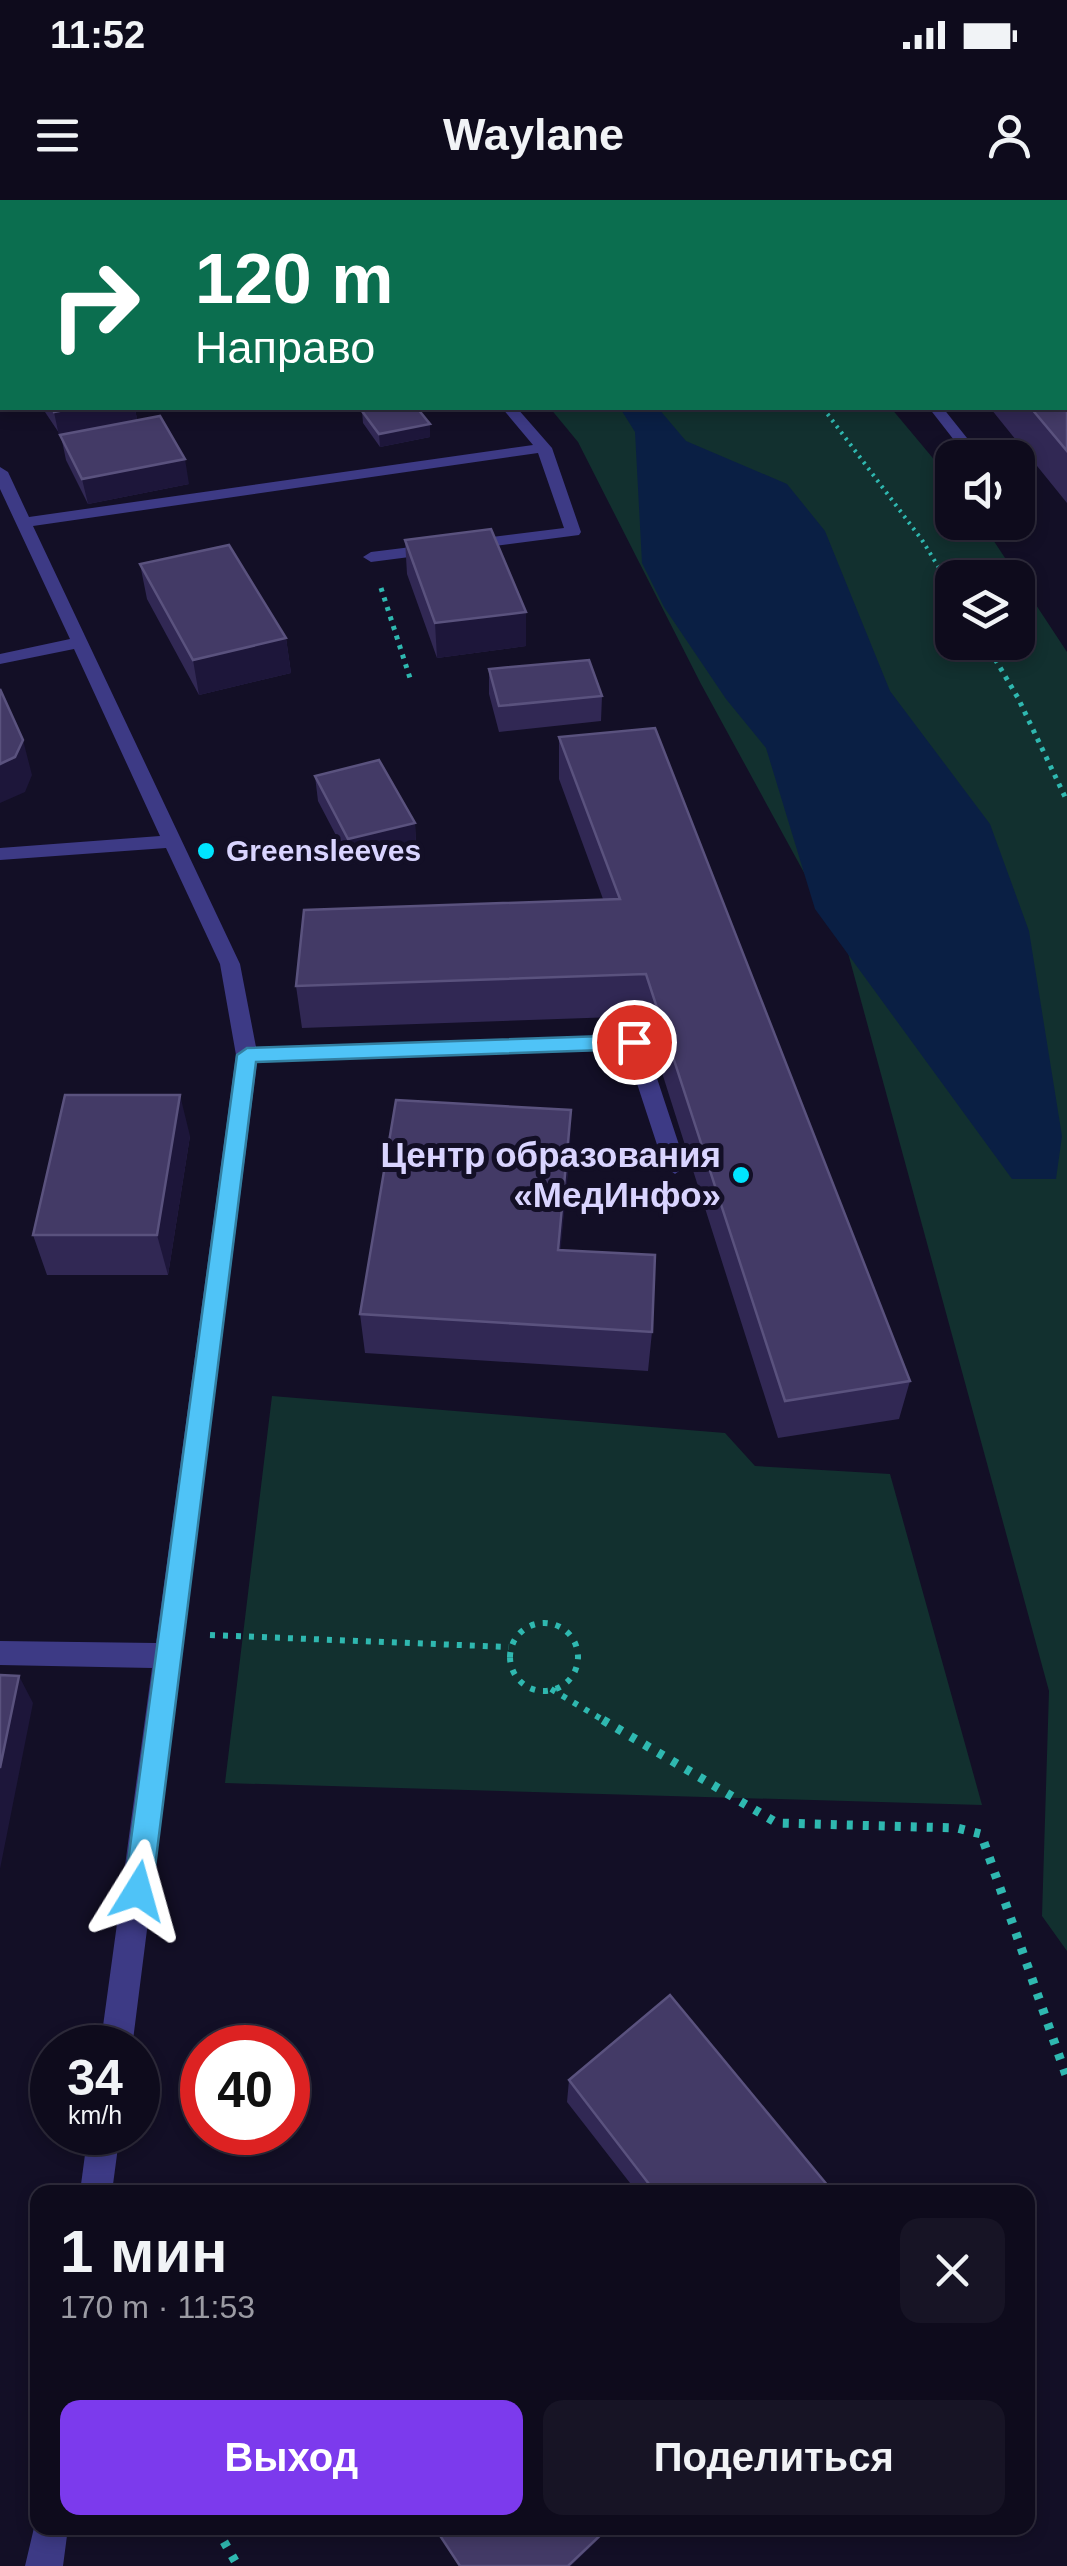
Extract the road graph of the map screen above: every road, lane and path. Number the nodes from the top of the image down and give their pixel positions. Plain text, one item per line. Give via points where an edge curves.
1 (511, 410) edge
2 (824, 410) edge
3 (938, 410) edge
4 (962, 440) edge
5 (544, 448) junction
6 (0, 472) edge
7 (25, 522) junction
8 (371, 557) joint
9 (935, 562) edge
10 (81, 642) junction
11 (0, 659) edge
12 (995, 660) edge
13 (410, 678) dead end
14 (1067, 800) edge
15 (172, 841) junction
16 (0, 854) edge
17 (247, 1055) junction
18 (675, 1166) dead end
19 (172, 1645) junction
20 (509, 1647) junction
21 (0, 1653) edge
22 (550, 1689) junction
23 (119, 2025) edge
24 (1067, 2078) edge
25 (101, 2155) edge
26 (97, 2185) edge
27 (49, 2535) edge
28 (220, 2535) edge
29 (44, 2566) edge
30 (238, 2566) edge

1 - 5 street
2 - 9 path
3 - 4 street
5 - 7 street
5 - 8 street via 573,532
6 - 7 street
7 - 10 street
8 - 13 path
10 - 11 street
10 - 15 street
12 - 14 path
15 - 16 street
15 - 17 street via 230,964
17 - 18 street via 634,1042
17 - 19 street
19 - 20 path
19 - 21 street
19 - 23 street
20 - 22 path via 516,1678
20 - 22 path via 534,1625 567,1631 579,1649 577,1670
22 - 24 path via 777,1822 982,1834
25 - 26 street
27 - 29 street
28 - 30 path

